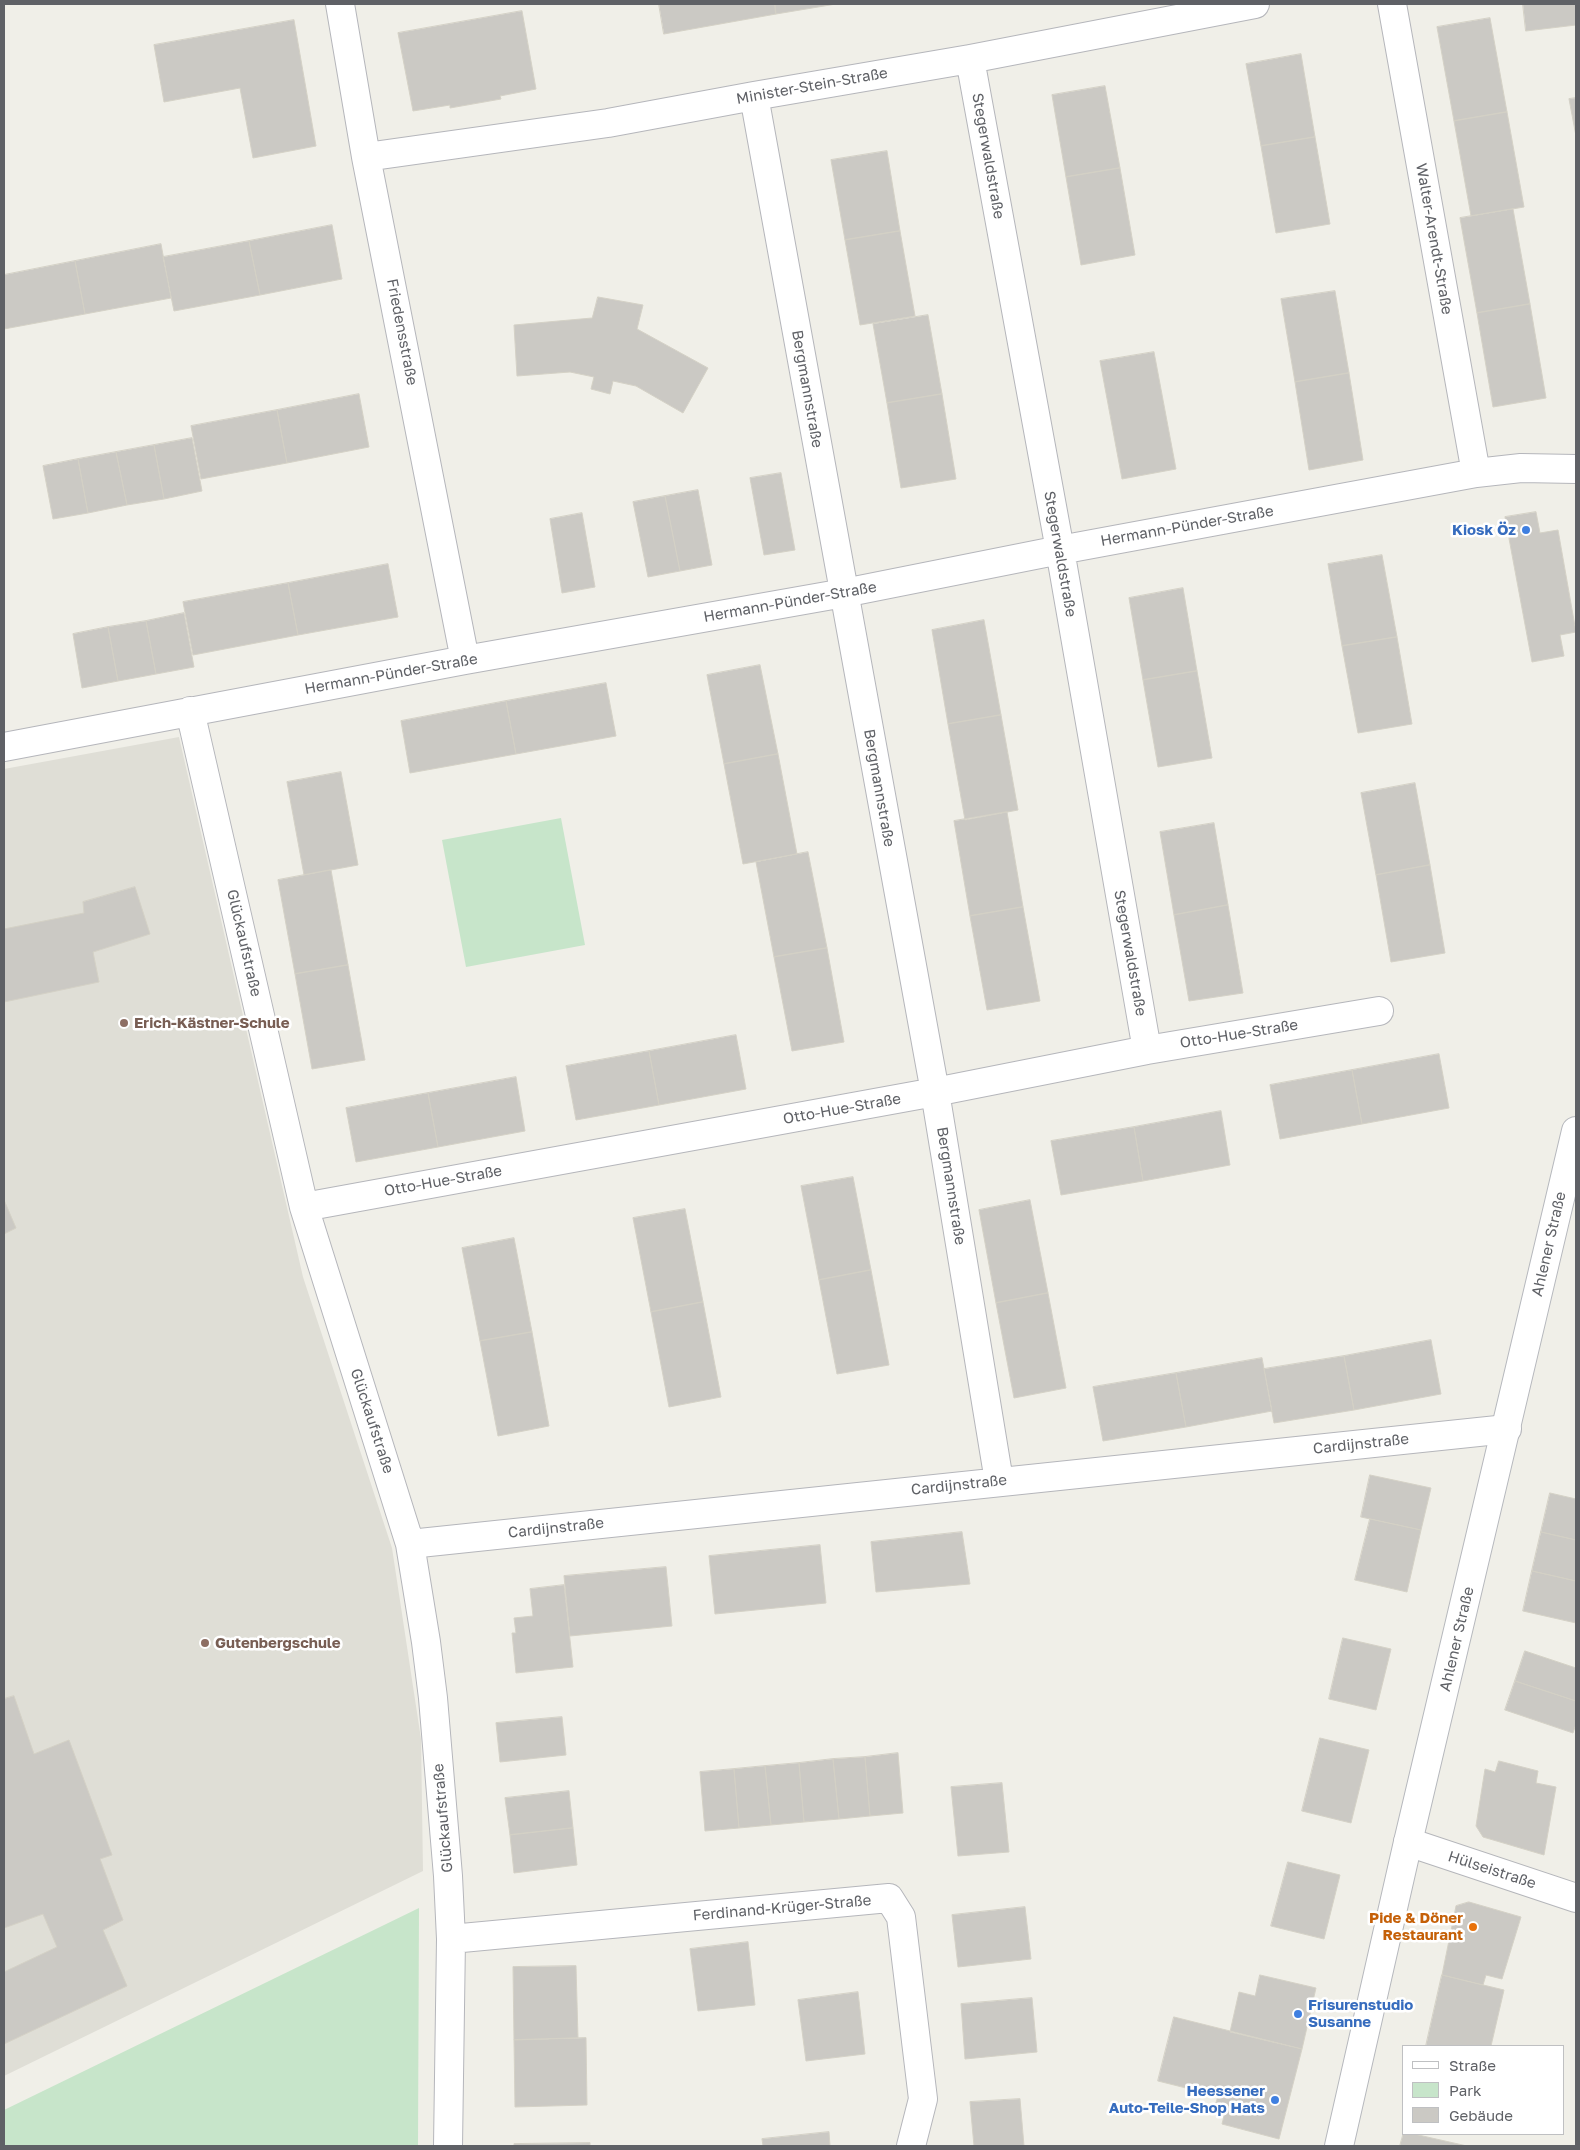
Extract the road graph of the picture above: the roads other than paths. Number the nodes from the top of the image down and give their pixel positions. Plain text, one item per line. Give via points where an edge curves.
1 (340, 4) edge
2 (1255, 4) edge
3 (1392, 4) edge
4 (970, 59) junction
5 (754, 96) junction
6 (366, 158) junction
7 (1576, 469) edge
8 (1476, 473) junction
9 (1060, 550) junction
10 (844, 593) junction
11 (465, 660) junction
12 (190, 711) junction
13 (4, 747) edge
14 (1379, 1011) dead end
15 (1147, 1050) junction
16 (935, 1092) junction
17 (1576, 1131) edge
18 (304, 1207) junction
19 (1507, 1429) junction
20 (999, 1481) junction
21 (410, 1544) junction
22 (1408, 1842) junction
23 (1576, 1898) edge
24 (451, 1939) junction
25 (448, 2146) edge
26 (911, 2146) edge
27 (1339, 2146) edge

1 - 6 street, Friedensstraße
2 - 4 street, Minister-Stein-Straße
3 - 8 street, Walter-Arendt-Straße
4 - 5 street, Minister-Stein-Straße
4 - 9 street, Stegerwaldstraße
5 - 6 street, Minister-Stein-Straße via 608,123
5 - 10 street, Bergmannstraße
6 - 11 street, Friedensstraße
7 - 8 street, Hermann-Pünder-Straße via 1522,468
8 - 9 street, Hermann-Pünder-Straße
9 - 10 street, Hermann-Pünder-Straße
9 - 15 street, Stegerwaldstraße
10 - 11 street, Hermann-Pünder-Straße
10 - 16 street, Bergmannstraße
11 - 12 street, Hermann-Pünder-Straße
12 - 13 street, Hermann-Pünder-Straße
12 - 18 street, Glückaufstraße
14 - 15 street, Otto-Hue-Straße
15 - 16 street, Otto-Hue-Straße
16 - 18 street, Otto-Hue-Straße
16 - 20 street, Bergmannstraße
17 - 19 street, Ahlener Straße
18 - 21 street, Glückaufstraße
19 - 20 street, Cardijnstraße
19 - 22 street, Ahlener Straße
20 - 21 street, Cardijnstraße
21 - 24 street, Glückaufstraße via 433,1698
22 - 23 street, Hülseistraße
22 - 27 street, Ahlener Straße
24 - 25 street, Glückaufstraße
24 - 26 street, Ferdinand-Krüger-Straße via 889,1898 901,1917 924,2099

